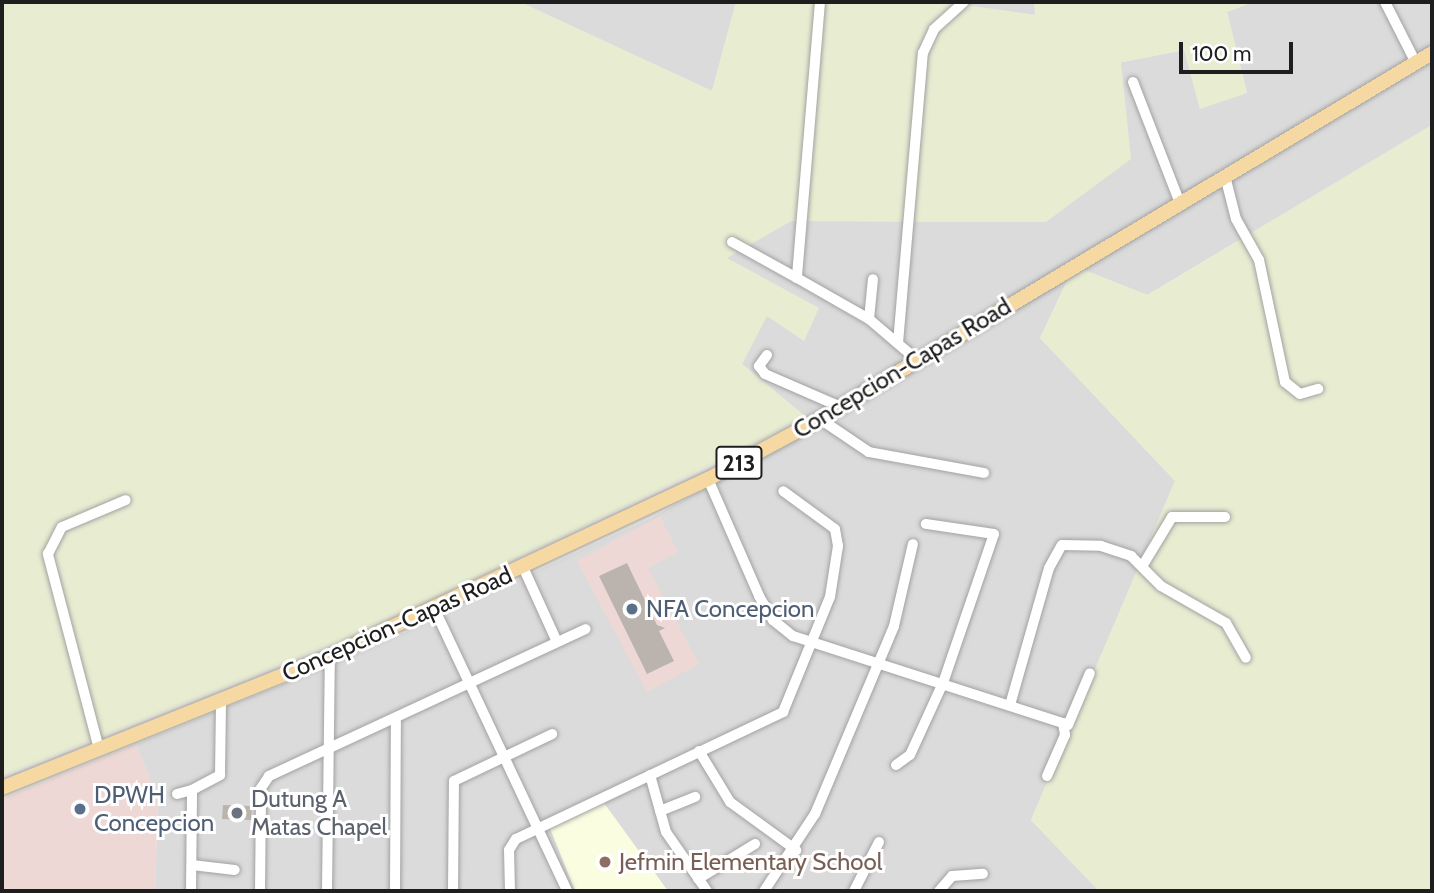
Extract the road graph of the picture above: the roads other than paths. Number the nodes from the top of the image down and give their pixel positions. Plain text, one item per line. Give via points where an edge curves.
1 (820, 2) edge
2 (964, 2) edge
3 (1385, 2) edge
4 (1432, 52) edge
5 (1416, 63) junction
6 (1133, 82) dead end
7 (1225, 176) junction
8 (1180, 202) junction
9 (732, 242) dead end
10 (797, 278) junction
11 (873, 279) dead end
12 (869, 319) junction
13 (898, 342) junction
14 (767, 355) dead end
15 (917, 360) junction
16 (1318, 389) dead end
17 (841, 407) junction
18 (820, 419) junction
19 (984, 472) dead end
20 (708, 480) junction
21 (783, 491) dead end
22 (126, 500) dead end
23 (1225, 517) dead end
24 (926, 524) dead end
25 (914, 544) dead end
26 (1143, 565) junction
27 (523, 567) junction
28 (434, 608) junction
29 (586, 629) dead end
30 (558, 642) junction
31 (814, 645) junction
32 (330, 656) junction
33 (1246, 659) dead end
34 (876, 664) junction
35 (1090, 673) dead end
36 (943, 682) junction
37 (471, 684) junction
38 (221, 701) junction
39 (1010, 705) junction
40 (396, 721) junction
41 (1063, 723) junction
42 (552, 734) dead end
43 (99, 749) junction
44 (327, 749) junction
45 (699, 751) junction
46 (503, 757) junction
47 (896, 765) dead end
48 (650, 775) junction
49 (1047, 776) dead end
50 (2, 788) edge
51 (192, 790) junction
52 (177, 794) dead end
53 (695, 797) dead end
54 (660, 811) junction
55 (539, 828) junction
56 (879, 842) dead end
57 (755, 844) dead end
58 (796, 850) junction
59 (191, 865) junction
60 (235, 870) dead end
61 (983, 874) dead end
62 (698, 879) junction
63 (191, 891) edge
64 (260, 891) edge
65 (327, 891) edge
66 (395, 891) edge
67 (453, 891) edge
68 (510, 891) edge
69 (567, 891) edge
70 (707, 891) edge
71 (764, 891) edge
72 (854, 891) edge
73 (939, 891) edge

1 - 10 street
2 - 13 street via 934,29 923,53
3 - 5 street
4 - 5 main road, Concepcion-Capas Road / 213
5 - 7 main road, Concepcion-Capas Road / 213
6 - 8 street
7 - 8 main road, Concepcion-Capas Road / 213
7 - 16 street via 1236,219 1259,260 1285,382 1300,394
8 - 15 main road, Concepcion-Capas Road / 213
9 - 10 street
10 - 12 street
11 - 12 street
12 - 13 street
13 - 15 street
14 - 17 street via 759,366 765,374
15 - 17 main road, Concepcion-Capas Road / 213
17 - 18 main road, Concepcion-Capas Road / 213
18 - 19 street via 869,452
18 - 20 main road, Concepcion-Capas Road / 213
20 - 27 main road, Concepcion-Capas Road / 213
20 - 31 street via 772,620
21 - 31 street via 837,536 836,571
22 - 43 street via 62,527 48,554
23 - 26 street via 1172,517
24 - 36 street via 993,534
25 - 34 street via 894,626
26 - 33 street via 1161,586 1226,623
26 - 39 street via 1101,546 1056,550
27 - 28 main road, Concepcion-Capas Road / 213
27 - 30 street
28 - 32 main road, Concepcion-Capas Road / 213
28 - 37 street
29 - 30 street
30 - 37 street
31 - 34 street
31 - 45 street via 783,712
32 - 38 main road, Concepcion-Capas Road / 213
32 - 44 street
34 - 36 street
34 - 58 street
35 - 41 street via 1074,721
36 - 39 street
36 - 47 street via 910,755
37 - 40 street
37 - 46 street
38 - 43 main road, Concepcion-Capas Road / 213
38 - 51 street via 220,775
39 - 41 street
40 - 44 street
40 - 66 street
41 - 49 street via 1065,735
42 - 46 street
43 - 50 main road, Concepcion-Capas Road / 213
44 - 64 street via 263,782
44 - 65 street
45 - 48 street
45 - 58 street via 730,802
46 - 55 street
46 - 67 street via 454,781
48 - 54 street
48 - 55 street
51 - 52 street
51 - 59 street
53 - 54 street
54 - 62 street via 666,832
55 - 68 street via 512,844
55 - 69 street
56 - 72 street
57 - 62 street
58 - 71 street
59 - 60 street
59 - 63 street
61 - 73 street via 952,876
62 - 70 street

